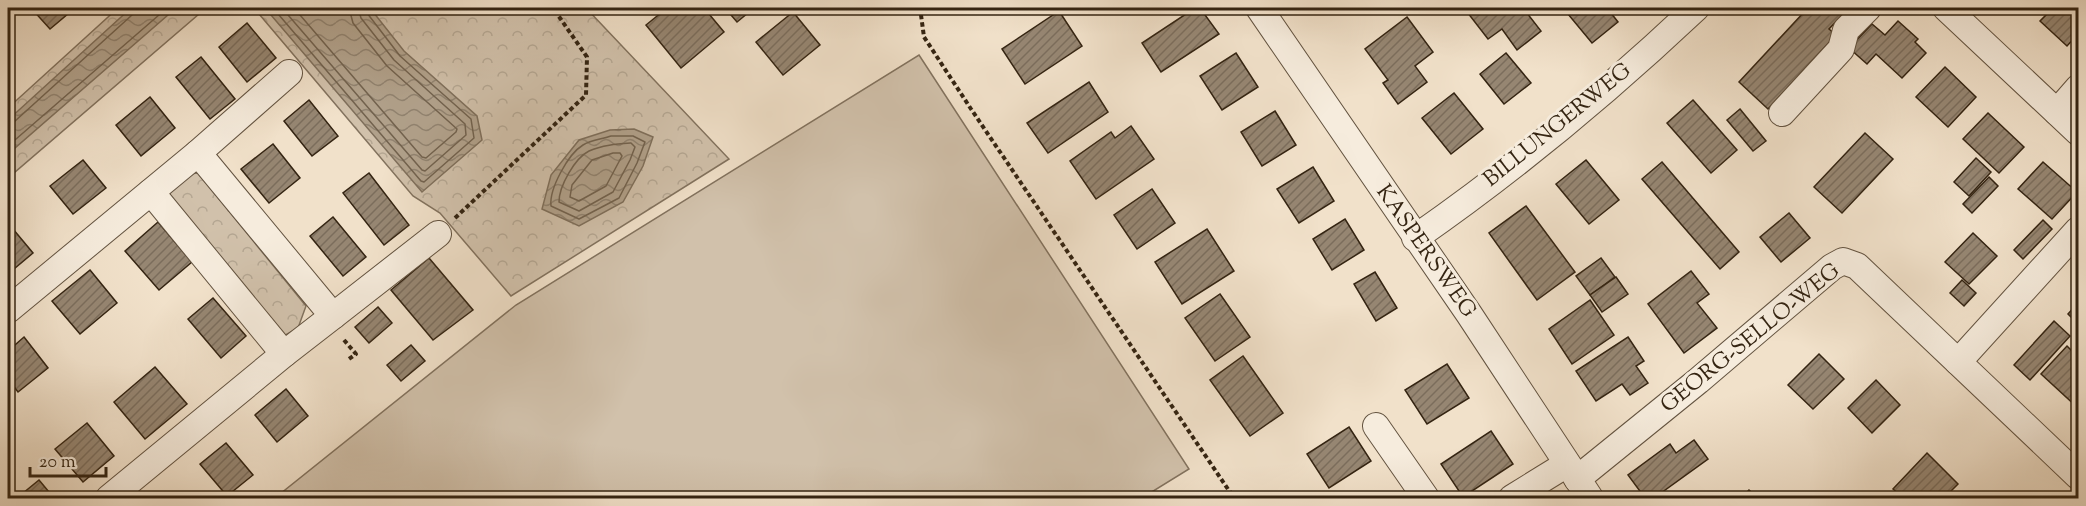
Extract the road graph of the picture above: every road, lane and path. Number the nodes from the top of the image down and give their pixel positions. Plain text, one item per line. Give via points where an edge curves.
1 (553, 8) edge
2 (924, 8) edge
3 (1259, 8) edge
4 (1696, 8) edge
5 (1868, 8) edge
6 (1946, 8) edge
7 (289, 73) dead end
8 (2079, 88) edge
9 (2057, 112) junction
10 (1782, 113) dead end
11 (2079, 132) edge
12 (198, 153) junction
13 (151, 192) junction
14 (2079, 230) edge
15 (438, 234) joint
16 (1415, 238) junction
17 (8, 310) edge
18 (333, 316) junction
19 (284, 354) junction
20 (1958, 362) junction
21 (1376, 426) dead end
22 (2079, 476) edge
23 (1578, 480) edge
24 (108, 498) edge
25 (1234, 498) edge
26 (1426, 498) edge
27 (1512, 498) edge

1 - 15 path via 587,57 586,95
2 - 25 path via 924,37
3 - 16 street, KASPERSWEG
4 - 16 street, BILLUNGERWEG via 1577,113
5 - 10 street via 1846,30 1841,49
6 - 9 street
7 - 12 street
8 - 9 street
9 - 11 street
12 - 13 street
12 - 18 street
13 - 17 street
13 - 19 street
14 - 20 street
15 - 18 street
16 - 23 street, KASPERSWEG
18 - 19 street
19 - 24 street
20 - 22 street, GEORG-SELLO-WEG
20 - 23 street, GEORG-SELLO-WEG via 1857,266 1843,261
21 - 26 street
23 - 27 street

